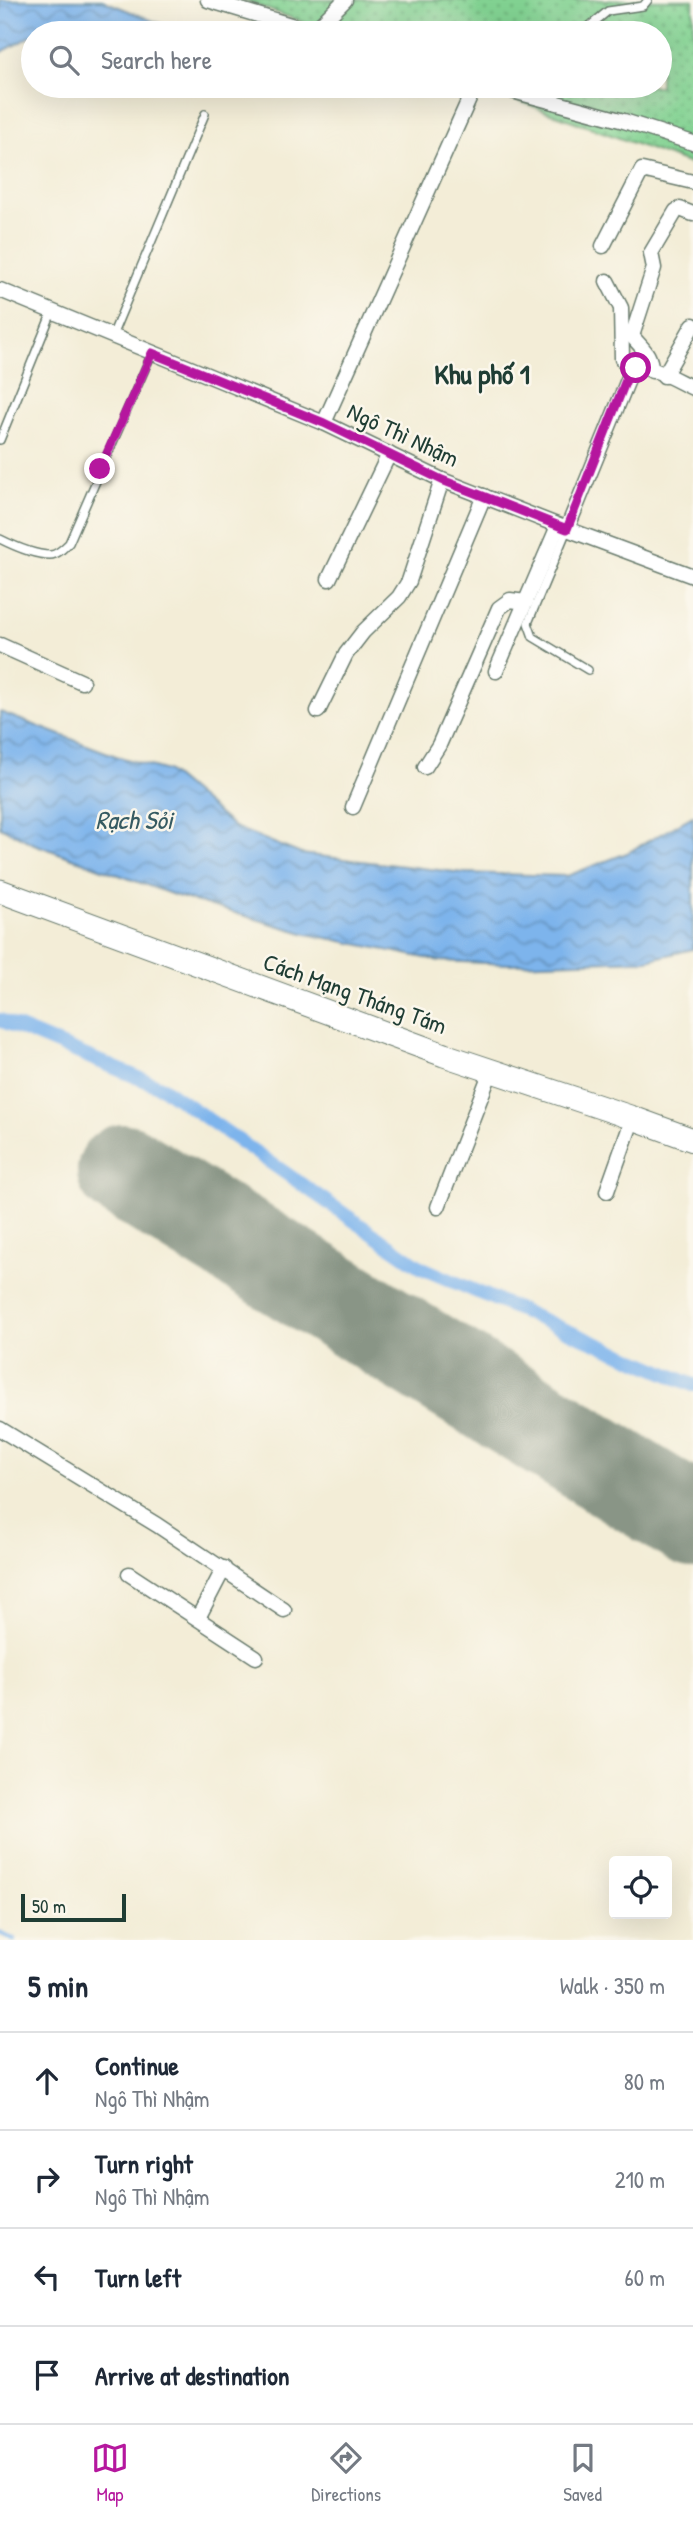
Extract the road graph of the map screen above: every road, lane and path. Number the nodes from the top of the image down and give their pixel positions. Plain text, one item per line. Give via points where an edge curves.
1 (208, 0) edge
2 (345, 0) edge
3 (648, 0) edge
4 (276, 21) edge
5 (326, 21) edge
6 (596, 21) edge
7 (470, 98) edge
8 (539, 98) edge
9 (205, 114) dead end
10 (693, 143) edge
11 (693, 182) edge
12 (693, 214) edge
13 (603, 246) dead end
14 (607, 281) dead end
15 (0, 290) edge
16 (52, 312) junction
17 (693, 325) edge
18 (112, 336) junction
19 (152, 353) junction
20 (632, 370) junction
21 (658, 373) junction
22 (693, 388) edge
23 (324, 423) junction
24 (0, 440) edge
25 (389, 454) junction
26 (442, 480) junction
27 (484, 496) junction
28 (563, 527) junction
29 (0, 539) edge
30 (693, 576) edge
31 (329, 579) dead end
32 (526, 602) junction
33 (0, 645) edge
34 (587, 670) dead end
35 (496, 671) dead end
36 (82, 682) dead end
37 (318, 711) dead end
38 (425, 767) dead end
39 (353, 807) dead end
40 (0, 891) edge
41 (491, 1071) junction
42 (634, 1118) junction
43 (693, 1140) edge
44 (607, 1191) dead end
45 (438, 1207) dead end
46 (0, 1429) edge
47 (224, 1568) junction
48 (129, 1574) dead end
49 (284, 1610) dead end
50 (198, 1618) junction
51 (256, 1657) dead end

1 - 4 street
2 - 5 street
3 - 6 lane via 637,8 608,11
7 - 23 street
8 - 10 street
9 - 18 lane
11 - 13 street via 642,170
12 - 21 street via 676,211 652,253 654,268 632,336 646,349
14 - 20 street via 621,308 622,359
15 - 16 street, Ngô Thì Nhậm
16 - 18 street, Ngô Thì Nhậm
16 - 24 lane
17 - 21 street
18 - 19 street, Ngô Thì Nhậm
19 - 23 street, Ngô Thì Nhậm
19 - 29 lane via 69,543 51,555
20 - 21 street
20 - 28 street
21 - 22 street
23 - 25 street, Ngô Thì Nhậm
25 - 26 street, Ngô Thì Nhậm
25 - 31 street
26 - 27 street, Ngô Thì Nhậm
26 - 37 street via 409,581 346,654
27 - 28 street, Ngô Thì Nhậm
27 - 39 street
28 - 30 street, Ngô Thì Nhậm
28 - 32 street
28 - 34 lane via 529,630
32 - 35 street
32 - 38 street via 510,600 499,608
33 - 36 street
40 - 41 main road, Cách Mạng Tháng Tám
41 - 42 main road, Cách Mạng Tháng Tám
41 - 45 street
42 - 43 main road, Cách Mạng Tháng Tám
42 - 44 street
46 - 47 street
47 - 49 street
47 - 50 street
48 - 50 street
50 - 51 street

